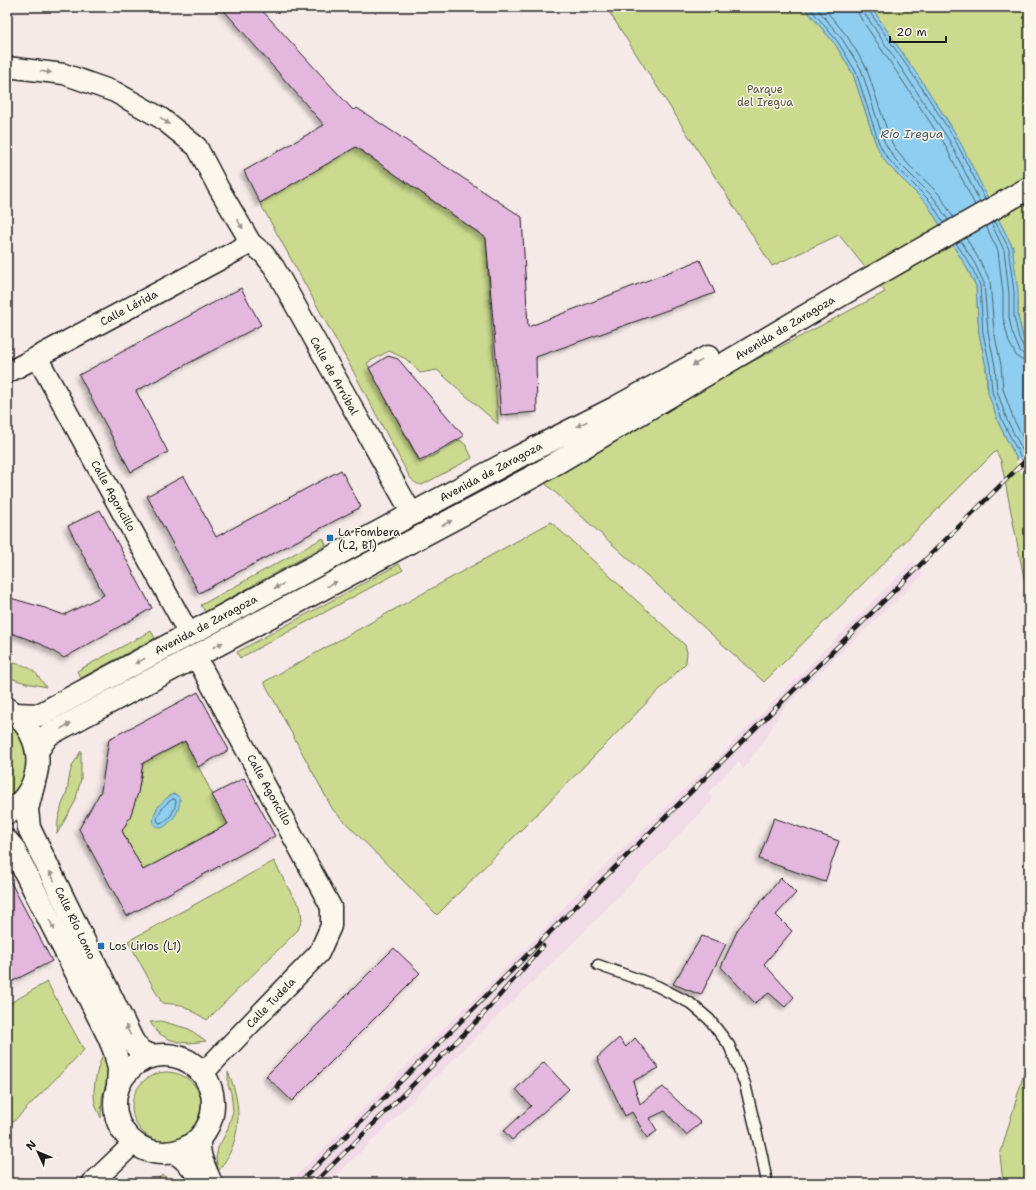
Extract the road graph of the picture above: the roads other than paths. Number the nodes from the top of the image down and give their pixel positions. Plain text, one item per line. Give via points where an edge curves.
1 (7, 67) edge
2 (1029, 188) edge
3 (251, 243) junction
4 (846, 292) junction
5 (37, 357) junction
6 (7, 373) edge
7 (412, 514) junction
8 (189, 634) junction
9 (196, 656) junction
10 (11, 711) edge
11 (37, 751) junction
12 (36, 777) junction
13 (7, 813) edge
14 (7, 841) edge
15 (331, 926) joint
16 (598, 965) dead end
17 (154, 1056) junction
18 (203, 1074) junction
19 (118, 1086) junction
20 (201, 1137) junction
21 (134, 1143) junction
22 (174, 1153) junction
23 (92, 1183) edge
24 (204, 1183) edge
25 (212, 1183) edge
26 (767, 1183) edge

1 -> 3 street, Calle de Arrúbal via 64,74 115,92 161,118 197,147
2 - 4 main road
3 - 5 street, Calle Lérida
3 - 7 street, Calle de Arrúbal via 274,267
4 -> 7 main road, Avenida de Zaragoza via 789,315
9 -> 4 main road, Avenida de Zaragoza via 536,475
5 - 6 street, Calle Lérida
5 - 8 street, Calle Agoncillo
7 -> 8 main road, Avenida de Zaragoza
8 -> 10 main road, Avenida de Zaragoza via 39,715
11 -> 9 main road, Avenida de Zaragoza via 48,735
9 - 15 street, Calle Agoncillo via 331,907
10 - 11 main road via 29,730
11 - 12 main road
12 - 13 main road via 28,794 16,808
17 -> 12 main road, Calle Río Lomo via 143,1053 132,1040 29,828 27,809
14 -> 19 main road, Calle Río Lomo via 13,848 115,1052 119,1069
15 - 18 street, Calle Tudela via 319,953
16 - 26 lane via 657,986 690,1003 709,1019 729,1045 745,1084
17 - 18 main road via 181,1058 193,1064
17 - 19 main road via 132,1067
18 - 20 main road via 210,1085 213,1112 209,1125
19 - 21 main road via 115,1101 117,1117 123,1132
20 - 22 main road via 184,1150
20 - 25 street via 200,1151
21 - 22 main road via 153,1152
21 - 23 street
22 - 24 street via 183,1158

